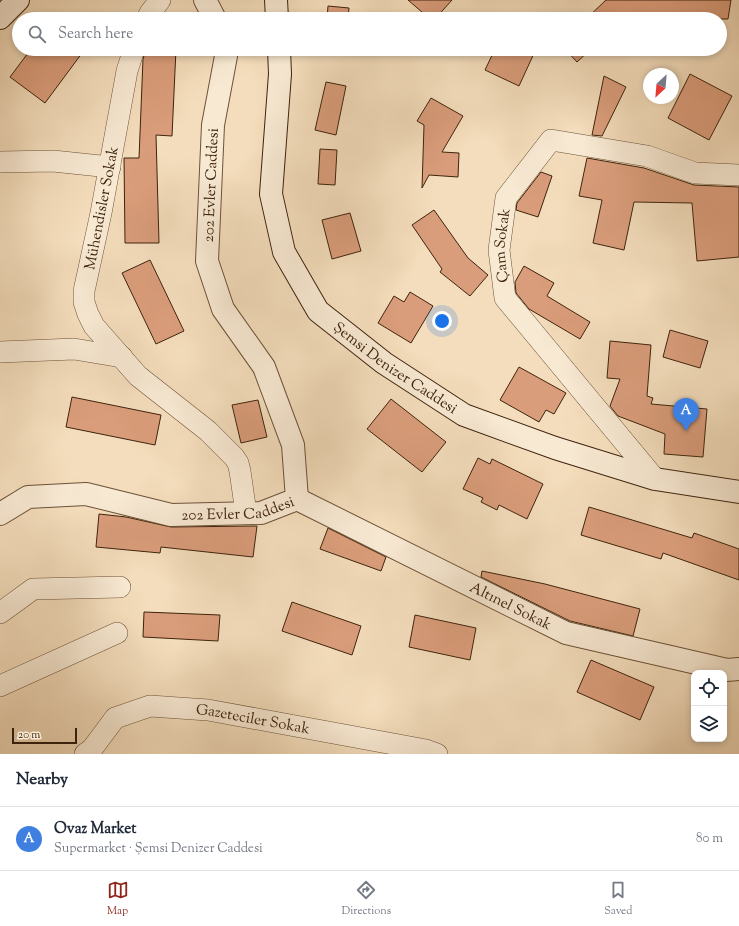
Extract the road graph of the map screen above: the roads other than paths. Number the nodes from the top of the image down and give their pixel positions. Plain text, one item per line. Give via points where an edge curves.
1 (28, 0) edge
2 (160, 0) edge
3 (276, 0) edge
4 (7, 8) edge
5 (151, 12) edge
6 (277, 12) edge
7 (132, 56) edge
8 (226, 56) edge
9 (279, 56) edge
10 (0, 162) edge
11 (110, 167) junction
12 (739, 175) edge
13 (0, 352) edge
14 (122, 357) junction
15 (656, 479) junction
16 (739, 492) edge
17 (297, 499) junction
18 (246, 513) junction
19 (0, 514) edge
20 (120, 588) dead end
21 (0, 613) edge
22 (117, 633) dead end
23 (739, 669) edge
24 (0, 686) edge
25 (85, 754) edge
26 (437, 754) edge

1 - 4 street
2 - 5 street
3 - 6 street
7 - 11 street, Mühendisler Sokak
8 - 17 street, 202 Evler Caddesi via 213,125 207,261 223,309 264,367 293,445
9 - 15 street, Şemsi Denizer Caddesi via 271,194 284,252 318,312 384,363 464,415 555,448
10 - 11 street via 53,162
11 - 14 street, Mühendisler Sokak via 84,291 84,302 94,326
12 - 15 street, Çam Sokak via 694,173 647,156 551,140 506,198 499,250 505,298
13 - 14 street via 74,349
14 - 18 street, Mühendisler Sokak via 138,376 208,431 234,457 240,470
15 - 16 street, Şemsi Denizer Caddesi
17 - 18 street, 202 Evler Caddesi via 261,513
17 - 23 street, Altınel Sokak via 566,633 727,670
18 - 19 street, 202 Evler Caddesi via 171,516 86,494 28,497
20 - 21 street via 33,589
22 - 24 street
25 - 26 street, Gazeteciler Sokak via 92,749 115,718 150,706 208,710

